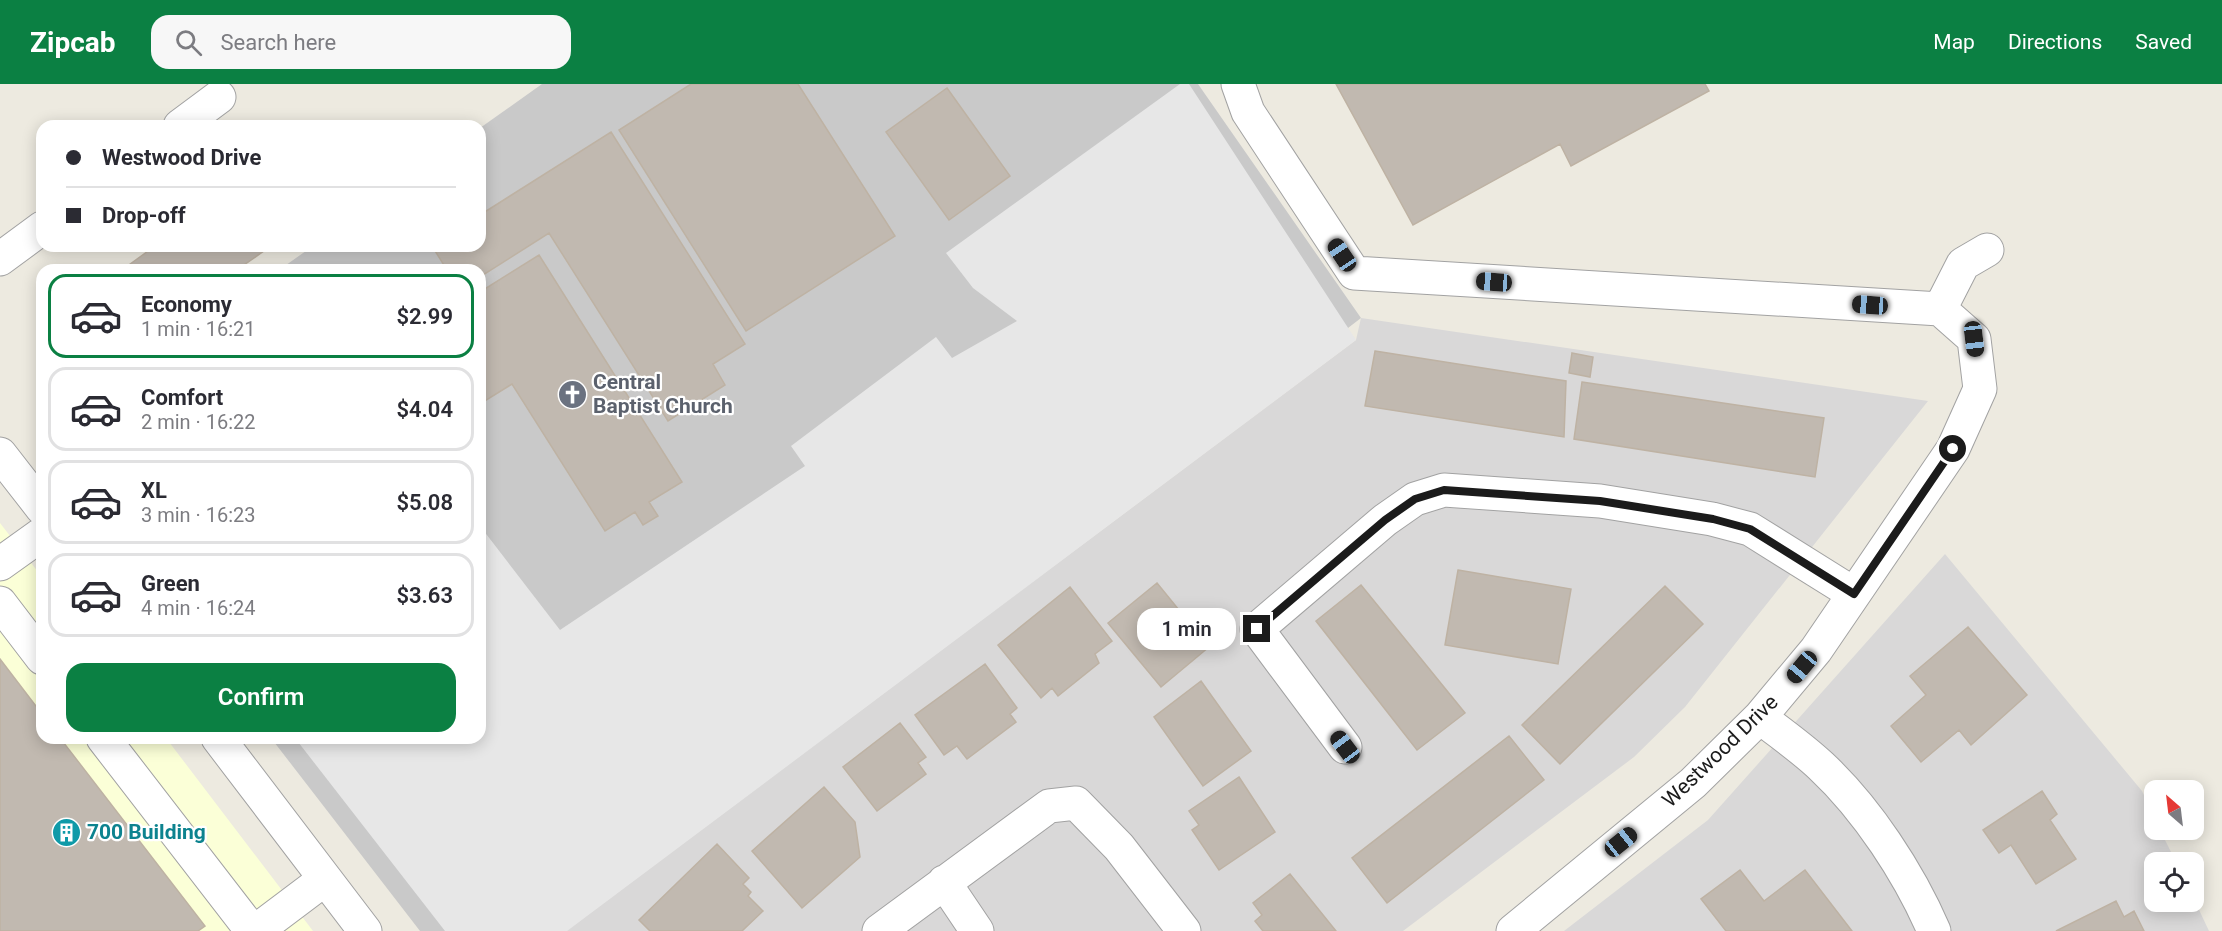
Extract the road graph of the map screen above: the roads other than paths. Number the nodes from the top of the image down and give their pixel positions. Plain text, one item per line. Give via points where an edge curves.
1 (1238, 84) edge
2 (219, 97) dead end
3 (188, 120) edge
4 (36, 232) edge
5 (1987, 250) dead end
6 (0, 259) edge
7 (1940, 309) junction
8 (0, 454) edge
9 (36, 500) edge
10 (36, 538) edge
11 (0, 564) edge
12 (1854, 594) junction
13 (0, 603) edge
14 (36, 650) edge
15 (1760, 717) junction
16 (108, 744) edge
17 (223, 744) edge
18 (1345, 747) dead end
19 (325, 879) junction
20 (944, 882) junction
21 (254, 931) edge
22 (365, 931) edge
23 (879, 931) edge
24 (977, 931) edge
25 (1184, 931) edge
26 (1513, 931) edge
27 (1934, 931) edge

1 - 7 street via 1248,112 1354,273
2 - 3 street
4 - 6 street
5 - 7 street via 1963,264
7 - 12 street, Westwood Drive via 1974,339 1980,390 1953,449
8 - 9 street
10 - 11 street
12 - 15 street, Westwood Drive via 1816,650
12 - 18 street via 1750,529 1713,519 1600,501 1444,490 1415,499 1385,520 1257,629
13 - 14 street
15 - 26 street, Westwood Drive via 1693,783
15 - 27 street via 1821,766 1864,814 1900,866
16 - 21 street
17 - 19 street
19 - 21 street
19 - 22 street
20 - 23 street
20 - 24 street
20 - 25 street via 1049,806 1076,803 1119,847

